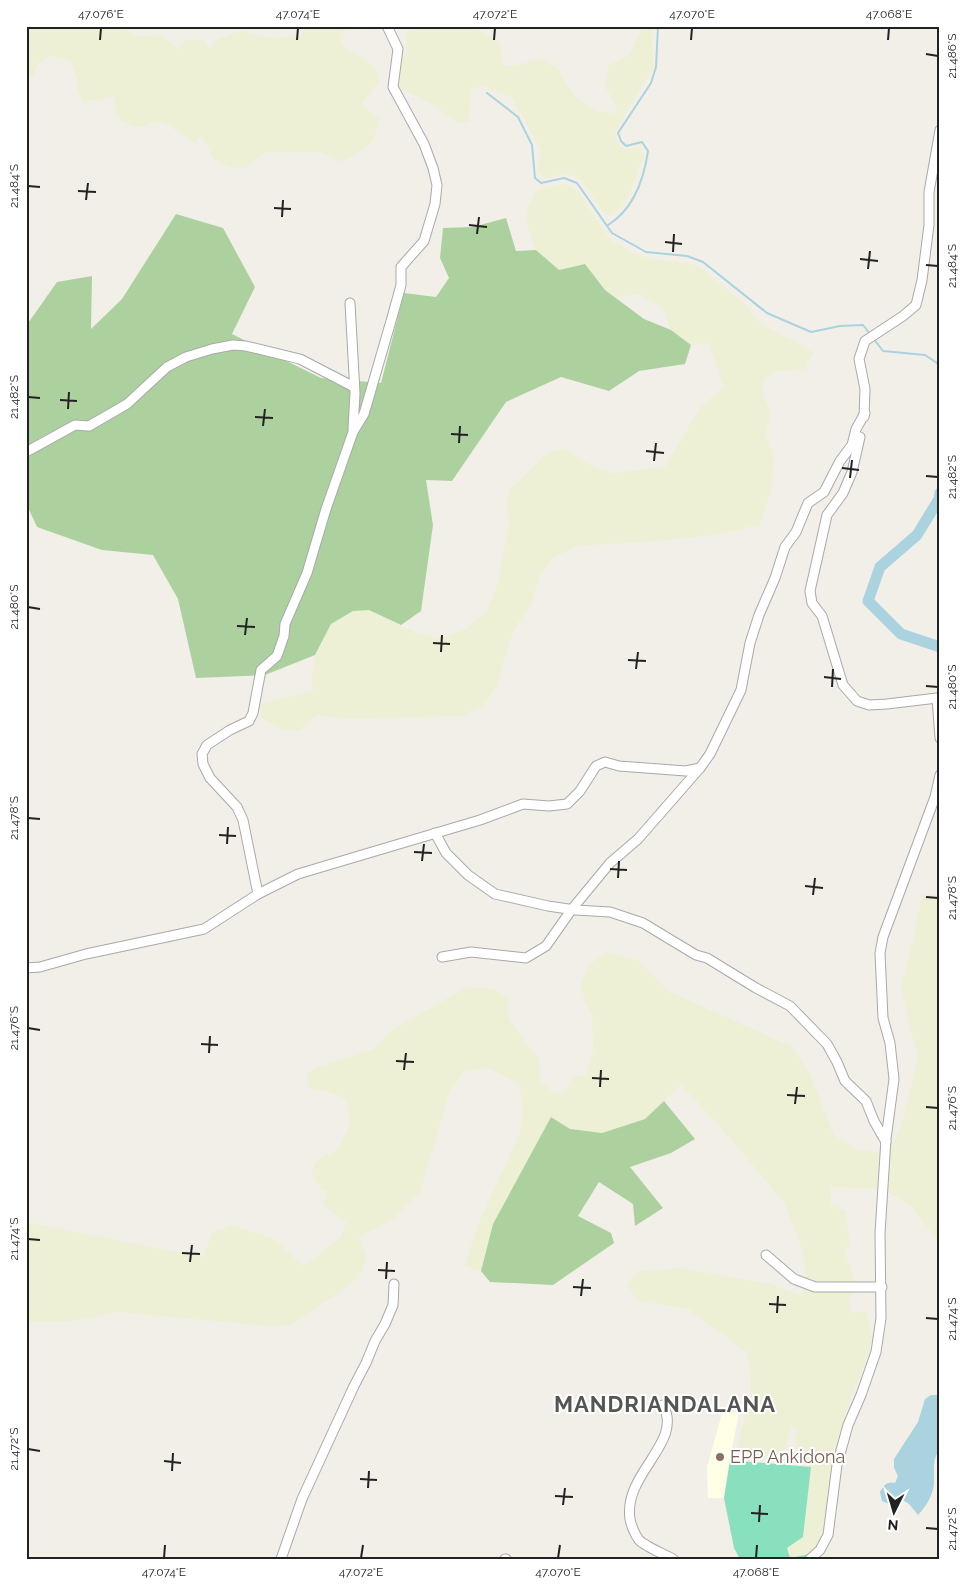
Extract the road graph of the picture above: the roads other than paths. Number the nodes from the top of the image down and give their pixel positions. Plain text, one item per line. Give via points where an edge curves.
1 (386, 26) edge
2 (940, 130) edge
3 (350, 303) dead end
4 (354, 386) junction
5 (865, 413) junction
6 (353, 432) junction
7 (26, 452) edge
8 (940, 738) edge
9 (700, 768) junction
10 (940, 775) edge
11 (435, 833) junction
12 (258, 894) junction
13 (572, 909) junction
14 (442, 957) dead end
15 (26, 968) edge
16 (886, 1142) junction
17 (766, 1255) dead end
18 (394, 1284) dead end
19 (882, 1287) junction
20 (663, 1405) dead end
21 (281, 1559) edge
22 (673, 1559) edge
23 (810, 1559) edge

1 - 6 street via 398,49 393,87 424,144 437,185 424,241 401,268 401,285 394,314 364,414
2 - 5 street via 929,192 929,225 922,280 916,305 864,340 860,359
3 - 4 street
4 - 6 street
4 - 7 street via 300,359 246,346 212,348 167,367 127,404 89,426 76,425
5 - 8 street via 852,472 843,493 827,515 810,591 812,603 822,616 842,685 857,701 869,705 937,698
5 - 9 street via 856,429 852,446 824,492 808,503 796,532 785,546 758,615 741,690
6 - 12 street via 277,656 261,670 253,713 249,721 206,744 202,754 210,778 237,807 243,820
9 - 11 street via 686,771 605,762 596,766 580,792 567,804 523,804
9 - 13 street via 638,839 610,863
10 - 16 street via 880,953 883,1018 894,1079
11 - 12 street via 298,874
11 - 13 street via 446,853 468,875 495,894
12 - 15 street via 204,929
13 - 14 street via 546,946 526,958 471,952
13 - 16 street via 610,912 643,923 790,1006 827,1044 845,1081 866,1101
16 - 19 street via 880,1233
17 - 19 street via 802,1283
18 - 21 street via 393,1305 302,1499
19 - 23 street via 876,1352 848,1425 838,1465 828,1535 820,1550
20 - 22 street via 668,1417 665,1437 631,1494 629,1511 639,1540

